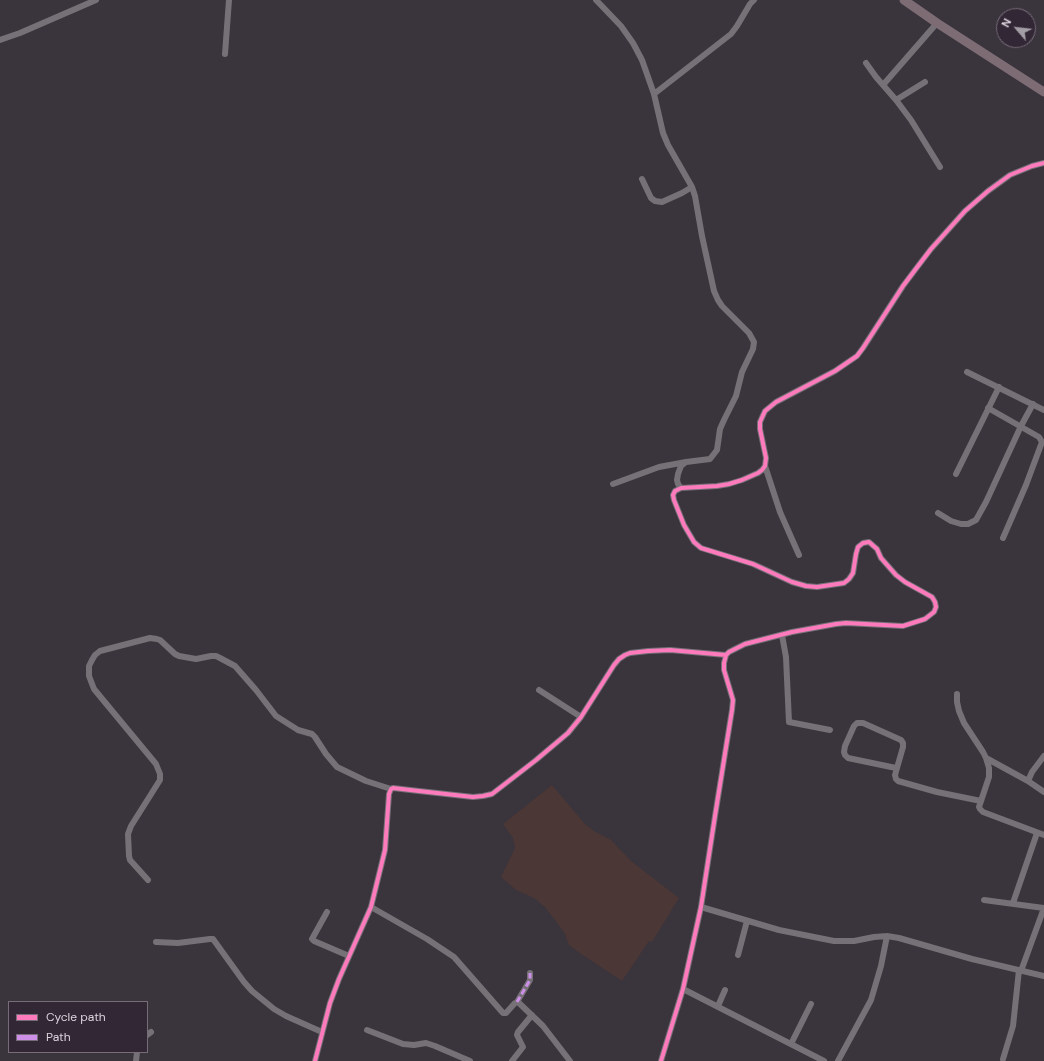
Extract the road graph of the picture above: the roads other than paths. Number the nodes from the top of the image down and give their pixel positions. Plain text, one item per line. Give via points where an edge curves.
1 (96, 0) edge
2 (229, 0) edge
3 (596, 0) edge
4 (754, 0) edge
5 (904, 0) edge
6 (937, 23) junction
7 (0, 40) edge
8 (225, 54) dead end
9 (866, 64) dead end
10 (924, 82) dead end
11 (883, 85) junction
12 (1044, 92) edge
13 (654, 94) junction
14 (896, 100) junction
15 (1044, 163) edge
16 (940, 167) dead end
17 (642, 178) dead end
18 (692, 187) junction
19 (967, 372) dead end
20 (999, 387) junction
21 (1033, 404) junction
22 (988, 408) junction
23 (1044, 410) edge
24 (1021, 426) junction
25 (686, 462) junction
26 (765, 466) junction
27 (956, 474) dead end
28 (613, 484) dead end
29 (681, 488) junction
30 (938, 513) dead end
31 (1003, 538) dead end
32 (799, 555) dead end
33 (782, 635) junction
34 (726, 656) junction
35 (539, 690) dead end
36 (957, 694) dead end
37 (581, 717) junction
38 (830, 730) dead end
39 (1044, 756) edge
40 (986, 758) junction
41 (896, 768) junction
42 (1028, 781) junction
43 (391, 789) junction
44 (1044, 792) edge
45 (981, 802) junction
46 (1037, 833) junction
47 (1044, 835) edge
48 (148, 880) dead end
49 (984, 900) dead end
50 (1013, 903) junction
51 (371, 907) junction
52 (702, 907) junction
53 (1044, 908) edge
54 (327, 912) dead end
55 (747, 921) junction
56 (887, 936) junction
57 (156, 942) dead end
58 (738, 955) dead end
59 (349, 956) junction
60 (1020, 970) junction
61 (530, 973) dead end
62 (1044, 976) edge
63 (683, 989) junction
64 (725, 990) dead end
65 (517, 1002) junction
66 (811, 1004) dead end
67 (718, 1006) junction
68 (532, 1015) junction
69 (367, 1030) dead end
70 (322, 1032) junction
71 (791, 1044) junction
72 (663, 1060) edge
73 (1003, 1060) dead end
74 (315, 1061) edge
75 (470, 1061) edge
76 (512, 1061) edge
77 (570, 1061) edge
78 (824, 1061) edge
79 (838, 1061) edge

1 - 7 street
2 - 8 street
3 - 13 street via 633,42
4 - 13 street via 731,34
5 - 6 highway
6 - 11 street
6 - 12 highway
9 - 11 street
10 - 14 street
11 - 14 street
13 - 18 street via 663,133
14 - 16 street
15 - 26 street via 1010,175 965,211 915,270 856,356 835,371 776,402 765,411 760,422
17 - 18 street via 651,198 655,201 662,202
18 - 25 street via 714,291 722,306 754,342 736,396 720,429 717,450 710,459
19 - 20 street
20 - 21 street
20 - 22 street
21 - 23 street
21 - 24 street
22 - 24 street
22 - 27 street
24 - 30 street via 976,520 961,524
24 - 31 street via 1039,437 1042,445
25 - 28 street via 660,467
25 - 29 street via 678,474 678,484
26 - 29 street via 758,473 729,484
26 - 32 street via 780,512
29 - 33 street via 675,491 674,500 684,525 694,542 701,548 753,564 792,582 817,587 844,583 850,579 858,547 863,542 869,542 896,575 932,597 936,607 925,619 903,626 846,623
33 - 34 street via 745,644
33 - 38 street via 786,657 789,722
34 - 37 street via 670,650 625,655 614,665
34 - 52 street via 724,670 733,703
35 - 37 street
36 - 40 street via 959,711 964,723
37 - 43 street via 568,733 492,794 473,797
39 - 42 street
40 - 42 street
40 - 45 street via 989,777
41 - 41 street via 904,743 902,740 863,723 857,723 845,746 845,755 848,758
41 - 45 street via 895,775 898,781
42 - 44 street
43 - 48 street via 366,781 337,767 312,734 298,730 276,716 234,666 216,656 196,659 179,656 160,640 150,638 100,651 89,666 89,676 94,689 156,764 161,778 128,834 129,858
43 - 51 street via 385,850
45 - 46 street via 979,807 983,812
46 - 47 street
46 - 50 street
49 - 50 street
50 - 53 street
51 - 59 street
51 - 65 street via 454,957 503,1013
52 - 55 street
52 - 63 street
53 - 60 street
54 - 59 street via 312,939
55 - 56 street via 834,941
55 - 58 street
56 - 60 street
56 - 79 street via 871,1000
57 - 70 street via 178,943 213,939 252,991 281,1014
59 - 70 street via 330,1003
60 - 62 street
60 - 73 street via 1013,1026
61 - 65 street via 530,980
63 - 67 street
63 - 72 street
64 - 67 street
65 - 68 street
66 - 71 street
67 - 71 street
68 - 76 street via 518,1034 523,1046
68 - 77 street
69 - 75 street via 403,1044 426,1043
70 - 74 street
71 - 78 street

